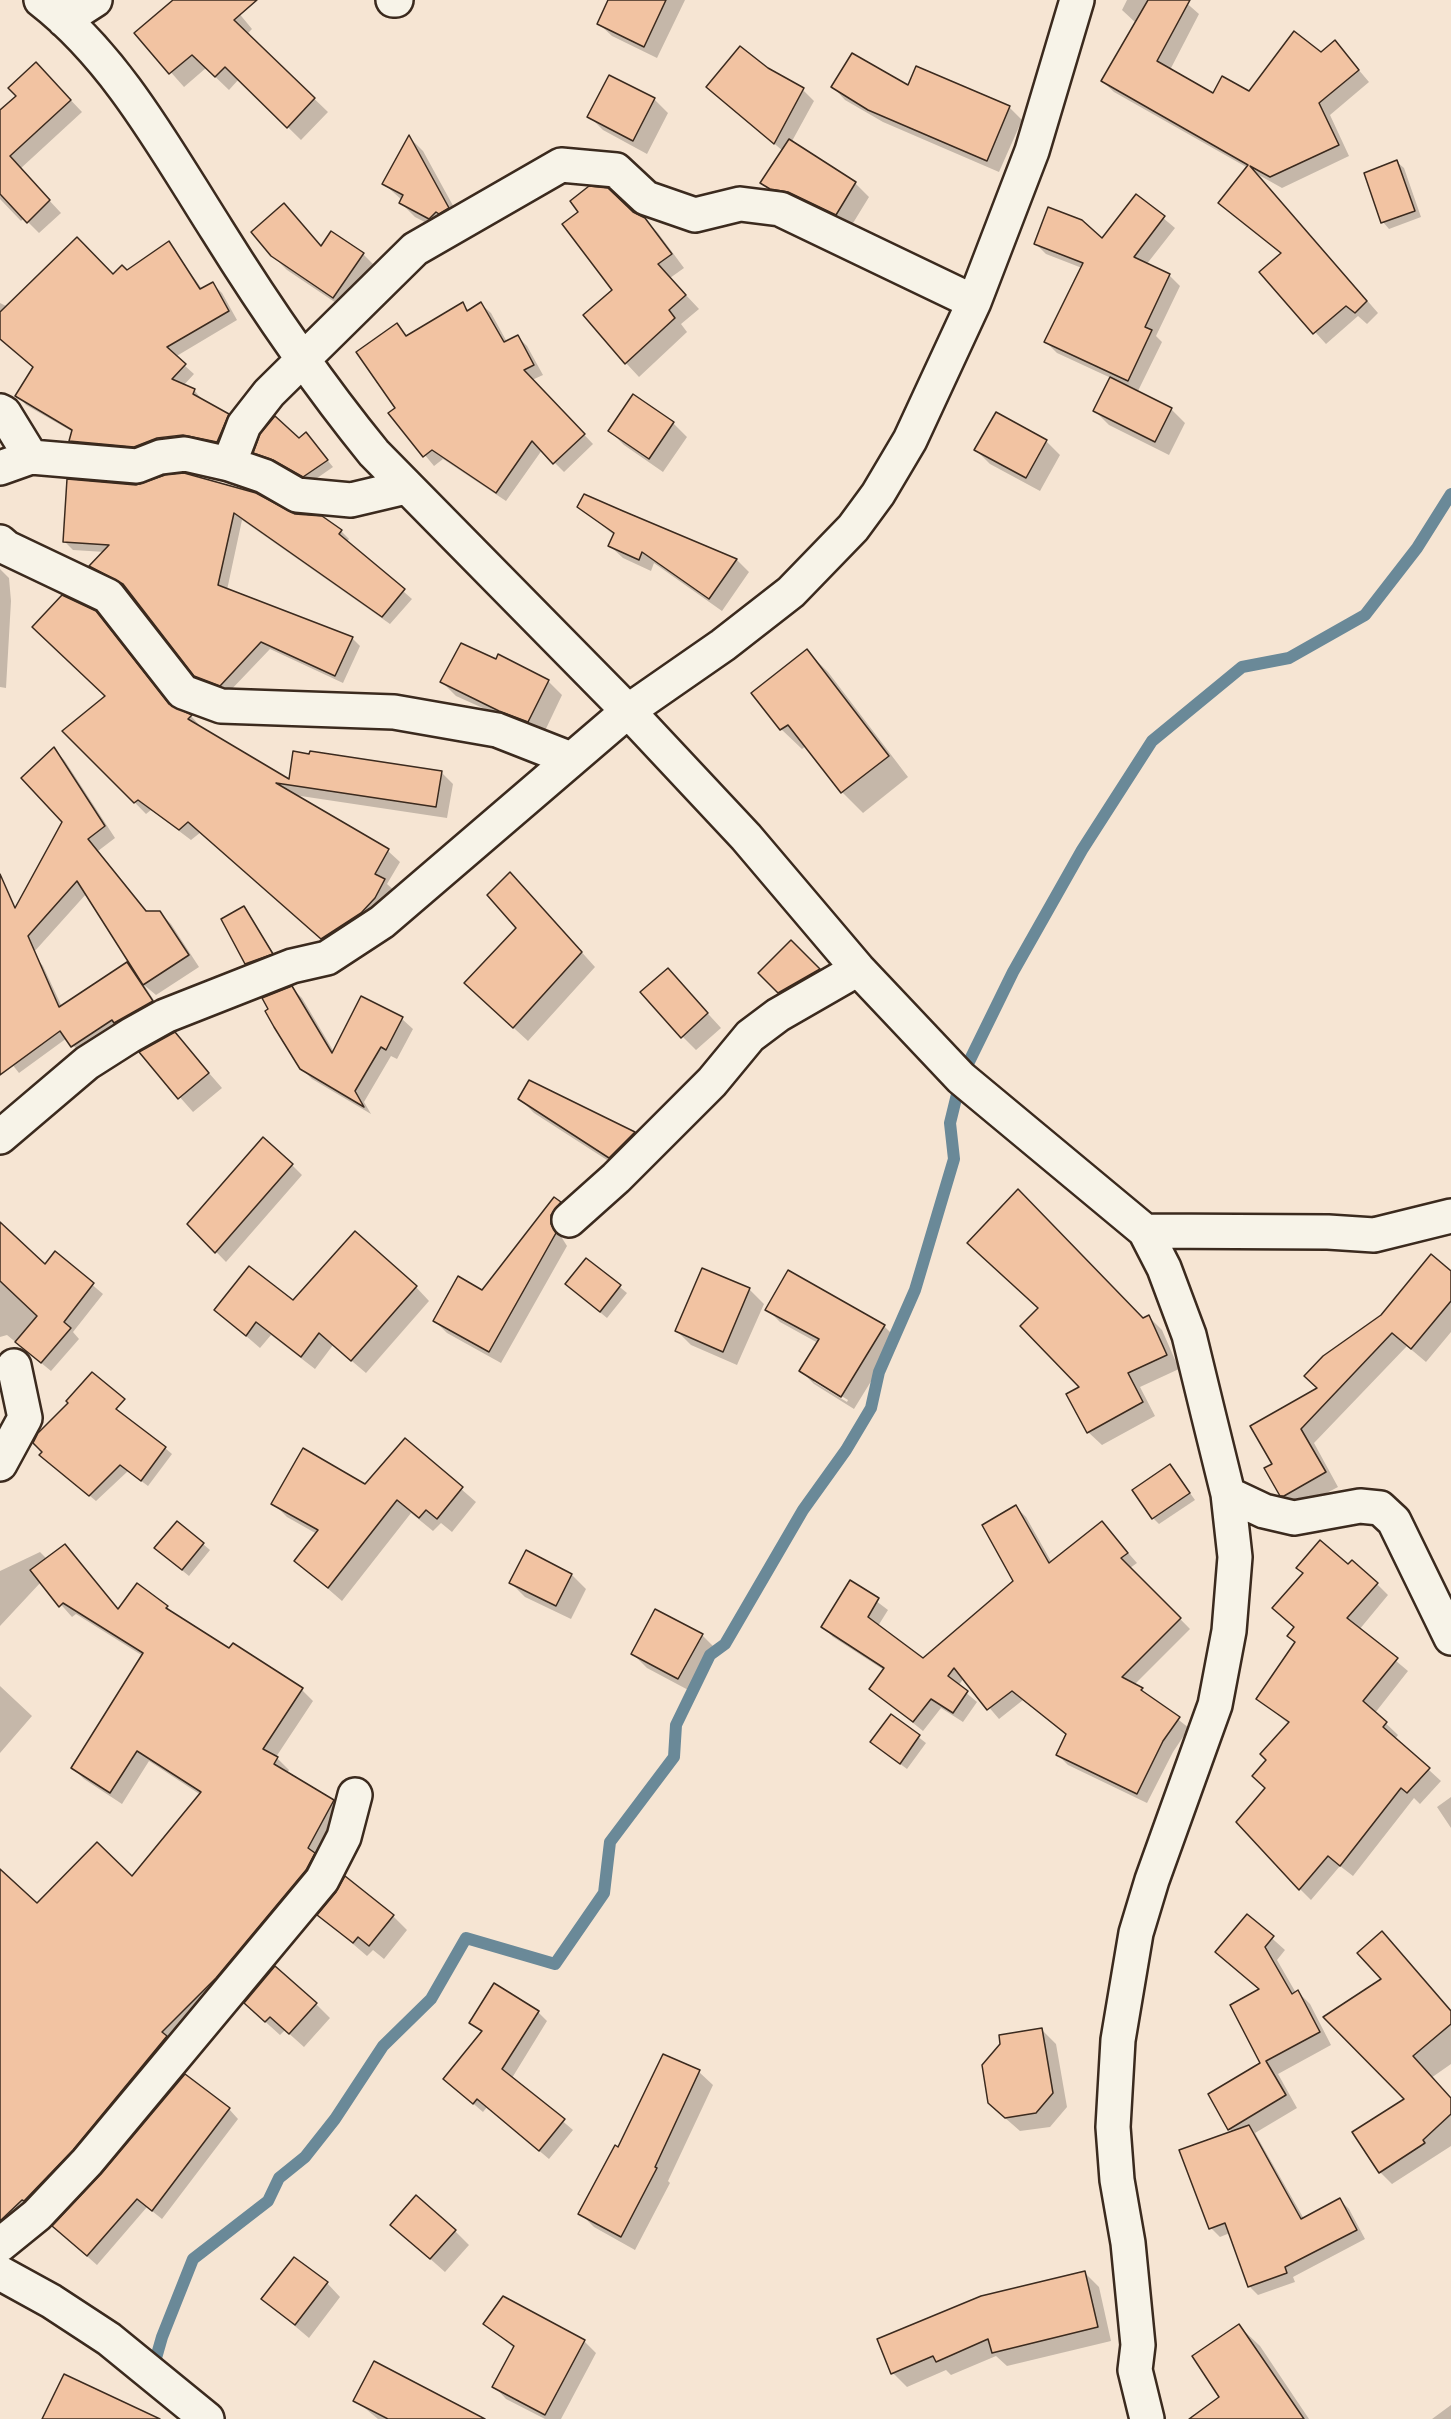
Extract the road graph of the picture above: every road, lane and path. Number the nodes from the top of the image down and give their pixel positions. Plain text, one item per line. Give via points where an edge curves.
1 (95, 0) edge
2 (1077, 0) edge
3 (47, 5) edge
4 (974, 302) junction
5 (303, 359) junction
6 (0, 411) edge
7 (31, 457) junction
8 (229, 464) junction
9 (0, 468) edge
10 (406, 488) junction
11 (0, 542) edge
12 (628, 711) junction
13 (571, 759) junction
14 (858, 969) junction
15 (0, 1137) edge
16 (1451, 1216) edge
17 (568, 1220) dead end
18 (1145, 1231) junction
19 (14, 1366) dead end
20 (0, 1464) edge
21 (1228, 1494) junction
22 (1451, 1638) edge
23 (355, 1795) dead end
24 (0, 2245) edge
25 (0, 2273) edge
26 (207, 2419) edge
27 (1147, 2419) edge

1 - 3 street
2 - 4 street via 1032,151
3 - 5 street via 101,57
4 - 5 street via 780,209 740,204 695,215 646,198 616,170 561,165 415,249
4 - 12 street via 910,440 878,495 853,528 791,592
5 - 8 street via 244,425
5 - 10 street via 340,412
6 - 7 street
7 - 8 street via 136,466 160,457 185,454
7 - 9 street
8 - 10 street via 264,476 297,495 351,500
10 - 12 street
11 - 13 street via 7,549 108,596 183,692 221,706 394,712 497,730
12 - 13 street
12 - 14 street via 746,837
13 - 15 street via 382,922 327,958 292,966 165,1016 131,1035 87,1064
14 - 17 street via 778,1015 750,1036 712,1082
14 - 18 street via 961,1078
16 - 18 street via 1374,1235
18 - 21 street via 1164,1268 1189,1335
19 - 20 street via 25,1418
21 - 22 street via 1264,1511 1294,1518 1360,1506 1380,1508 1394,1521
21 - 27 street via 1235,1557 1229,1631 1215,1705 1136,1933 1118,2040 1113,2127 1117,2180 1138,2345 1135,2370
23 - 24 street via 344,1837 322,1880 87,2162 38,2215
25 - 26 street via 109,2339

